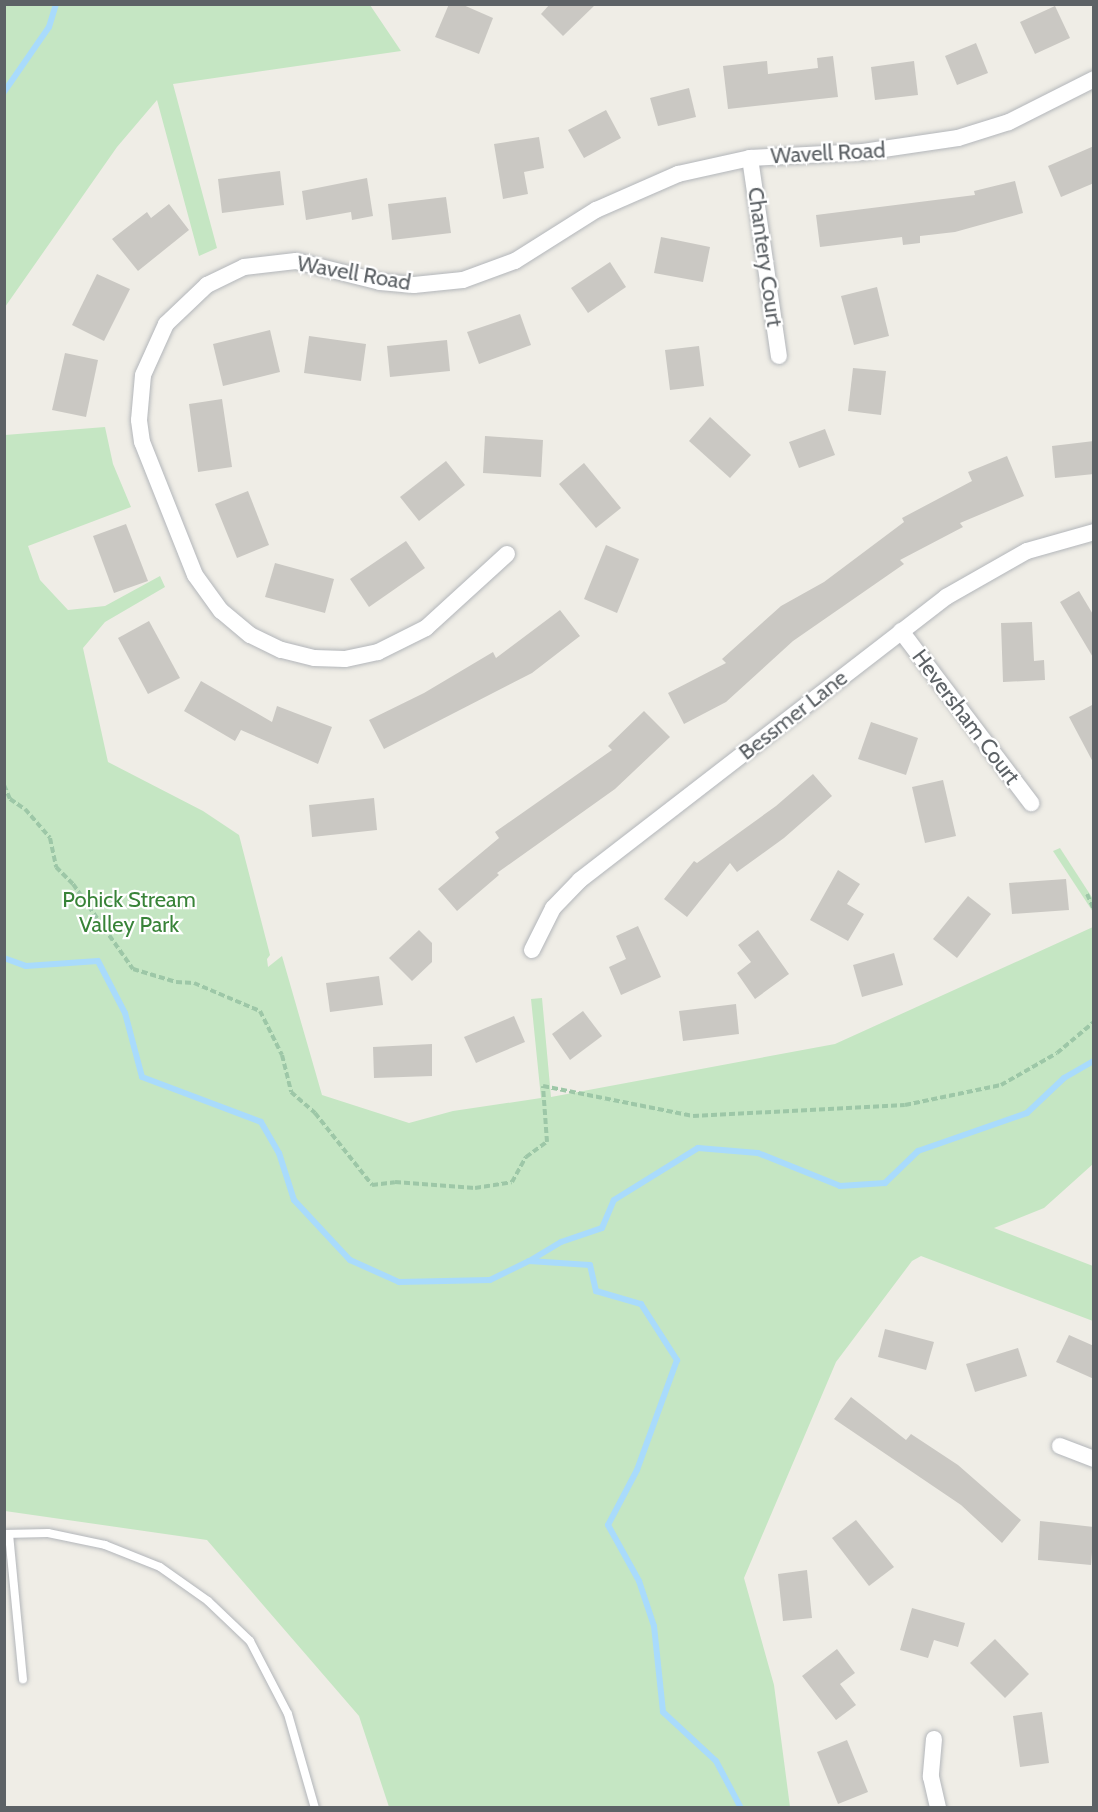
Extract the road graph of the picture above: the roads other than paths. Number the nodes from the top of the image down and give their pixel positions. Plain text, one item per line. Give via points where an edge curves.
1 (1094, 80) edge
2 (750, 158) junction
3 (779, 356) dead end
4 (1094, 532) edge
5 (507, 554) dead end
6 (901, 631) junction
7 (1031, 803) dead end
8 (532, 950) dead end
9 (1060, 1446) dead end
10 (1094, 1459) edge
11 (7, 1534) edge
12 (23, 1679) dead end
13 (934, 1739) dead end
14 (315, 1808) edge
15 (938, 1808) edge

1 - 2 street, Wavell Road via 1009,122 958,138 863,152
2 - 3 street, Chantery Court
2 - 5 street, Wavell Road via 704,166 646,186 596,210 515,261 462,280 414,285 365,279 319,265 270,262 244,267 207,285 166,324 143,375 139,420 142,442 195,575 221,611 250,635 281,650 314,658 345,659 378,652 426,628
4 - 6 street, Bessmer Lane via 1027,551 980,575
6 - 7 street, Heversham Court
6 - 8 street, Bessmer Lane via 580,880 553,908
9 - 10 street
11 - 12 lane
11 - 14 lane via 48,1533 105,1545 160,1567 208,1601 250,1641 288,1714
13 - 15 street via 931,1777

